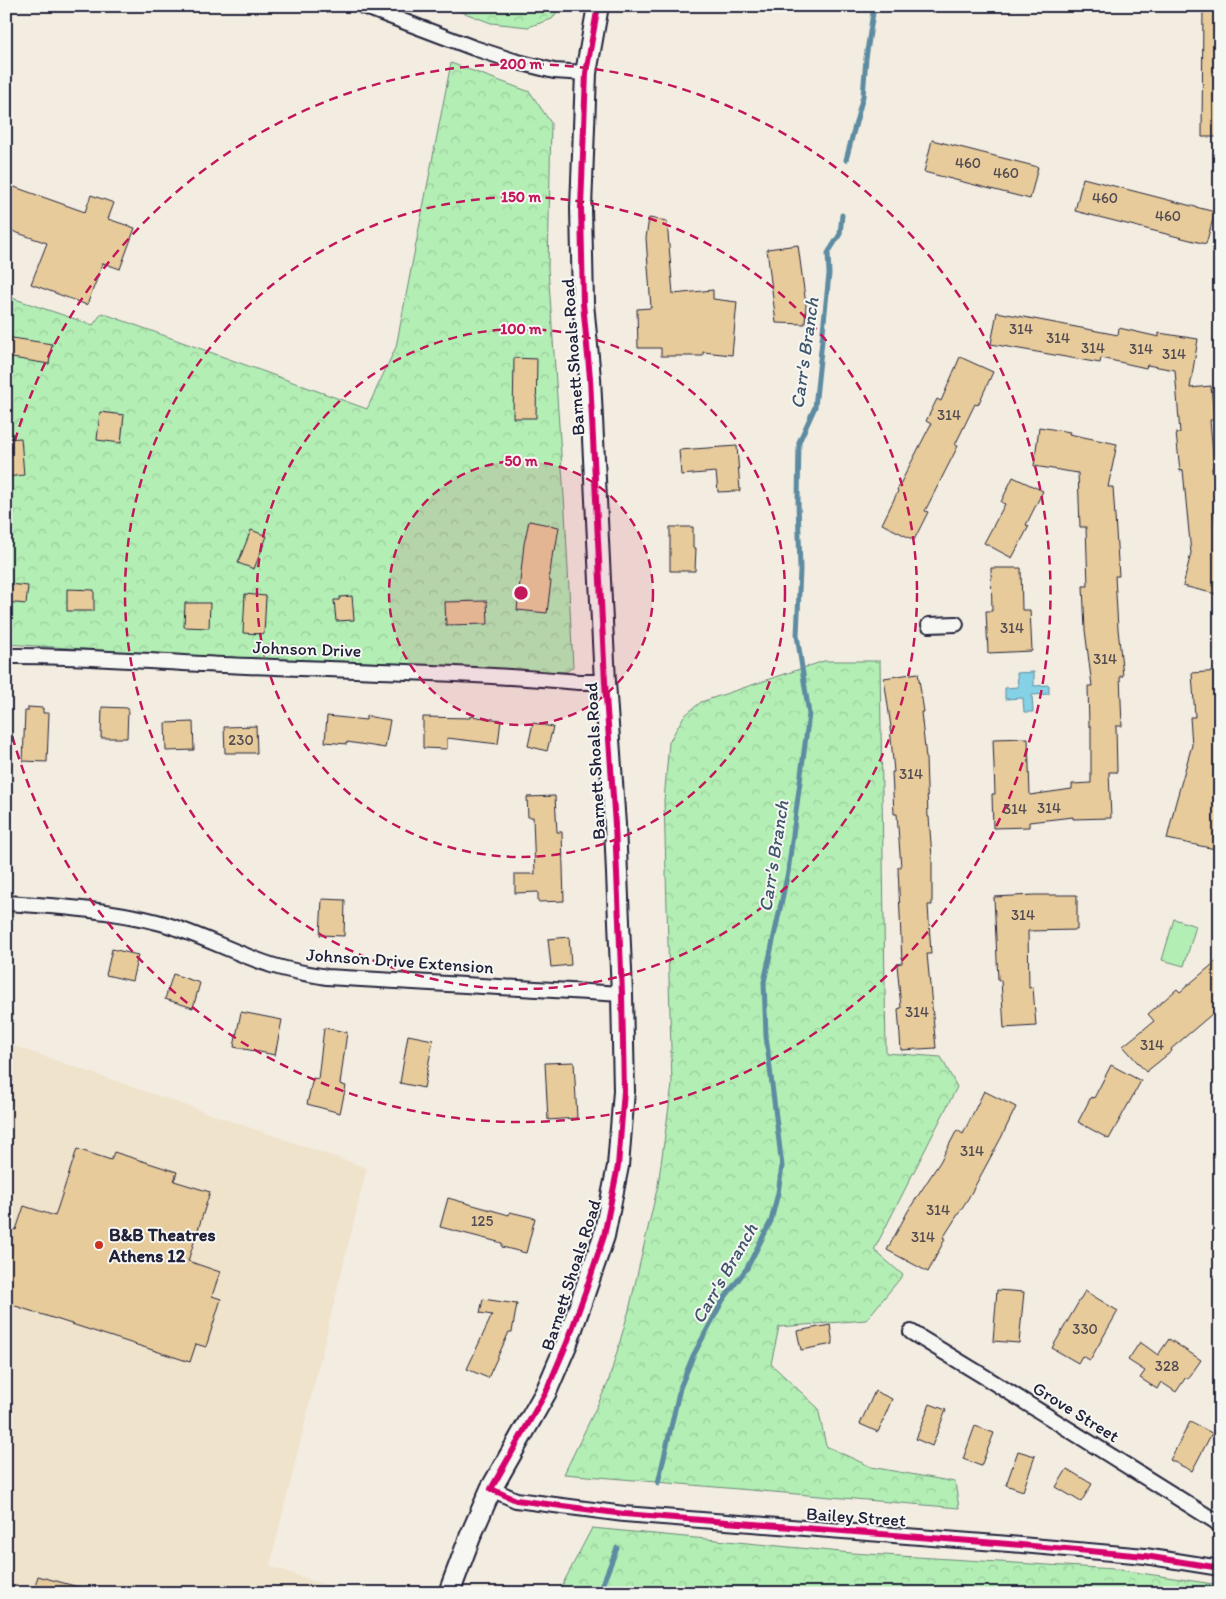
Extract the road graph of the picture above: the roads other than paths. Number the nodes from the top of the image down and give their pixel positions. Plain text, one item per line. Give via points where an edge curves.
1 (363, 6) edge
2 (598, 6) edge
3 (586, 73) junction
4 (956, 624) dead end
5 (929, 625) dead end
6 (6, 656) edge
7 (605, 682) junction
8 (6, 903) edge
9 (622, 994) junction
10 (911, 1332) dead end
11 (492, 1489) junction
12 (1220, 1526) edge
13 (1220, 1568) edge
14 (449, 1593) edge

1 - 3 street via 514,61 554,71
2 - 3 main road, Barnett Shoals Road
3 - 7 main road, Barnett Shoals Road via 581,208 583,303 590,378
4 - 5 street
6 - 7 street, Johnson Drive via 114,658
7 - 9 main road, Barnett Shoals Road
8 - 9 street, Johnson Drive Extension via 58,906 141,918 293,972 327,977
9 - 11 main road, Barnett Shoals Road via 624,1091 618,1166 604,1236 567,1343 546,1392
10 - 12 street, Grove Street
11 - 13 street, Bailey Street via 516,1500 624,1514 1029,1545 1145,1556
11 - 14 main road, Barnett Shoals Road

